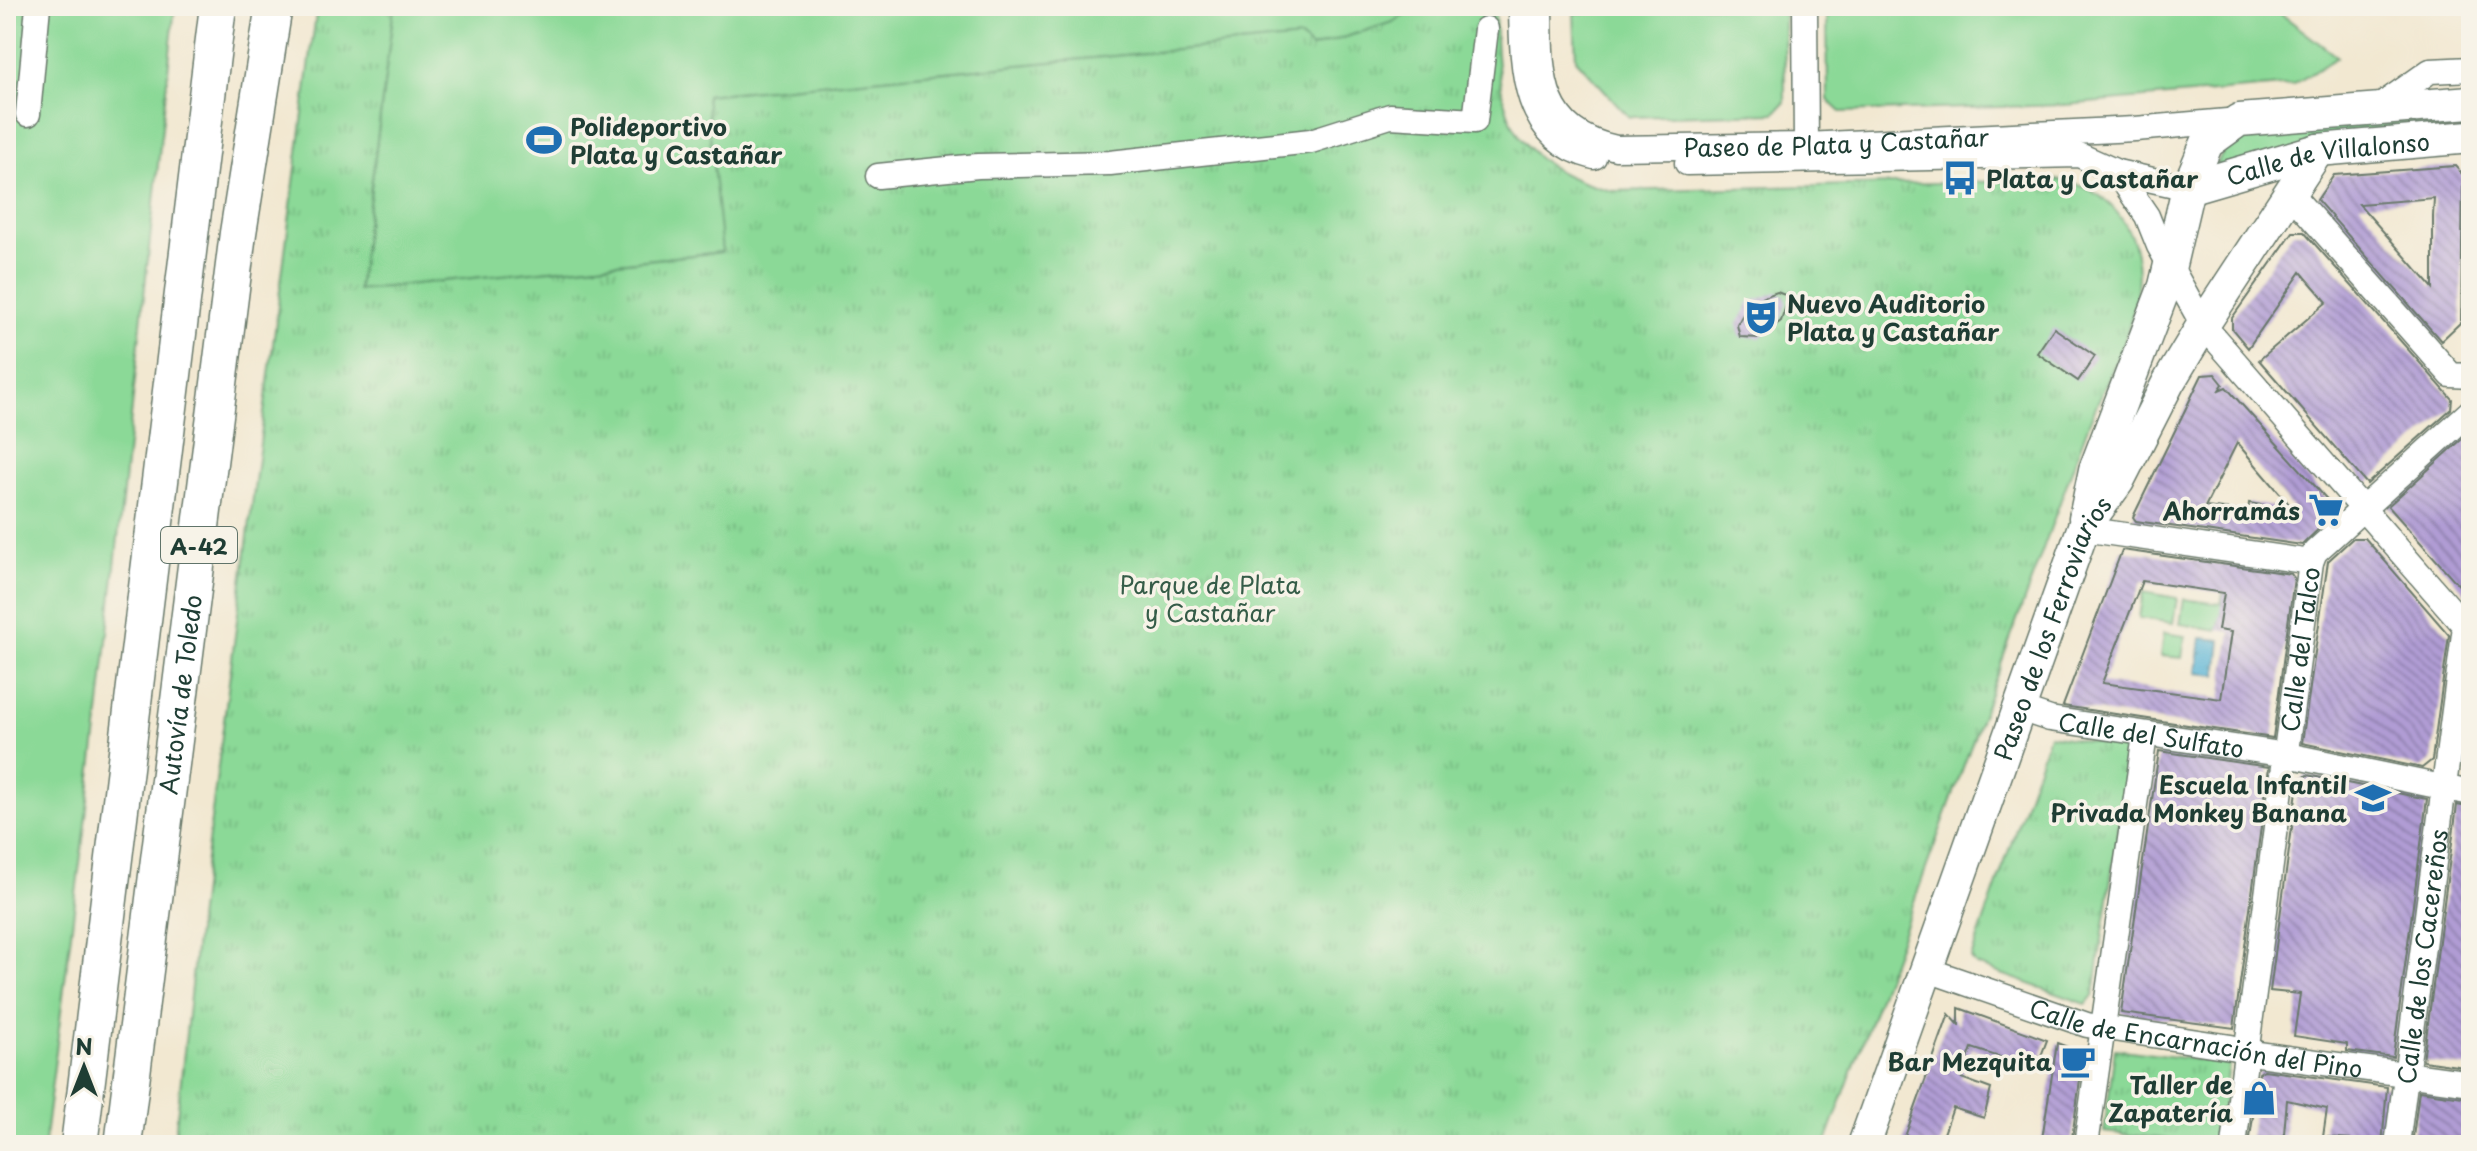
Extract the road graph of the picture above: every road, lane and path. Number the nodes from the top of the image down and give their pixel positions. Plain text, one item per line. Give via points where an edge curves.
1 (38, 6) edge
2 (274, 6) edge
3 (1521, 6) edge
4 (1540, 6) edge
5 (1805, 6) edge
6 (217, 8) edge
7 (1486, 29) dead end
8 (2471, 69) edge
9 (2471, 102) edge
10 (2379, 107) junction
11 (28, 114) dead end
12 (2239, 120) junction
13 (2471, 137) edge
14 (1806, 145) junction
15 (2318, 150) junction
16 (2117, 172) junction
17 (878, 176) dead end
18 (2188, 188) junction
19 (2289, 192) junction
20 (2169, 264) junction
21 (2203, 325) junction
22 (2471, 376) edge
23 (2471, 411) edge
24 (2363, 509) junction
25 (2083, 529) junction
26 (2311, 562) junction
27 (2468, 629) edge
28 (2020, 709) junction
29 (2145, 735) junction
30 (2287, 755) junction
31 (2443, 788) junction
32 (2471, 793) edge
33 (1928, 970) junction
34 (2104, 1028) junction
35 (2248, 1053) junction
36 (2406, 1075) junction
37 (2471, 1083) edge
38 (79, 1145) edge
39 (124, 1145) edge
40 (1864, 1145) edge
41 (2086, 1145) edge
42 (2234, 1145) edge
43 (2397, 1145) edge

1 - 11 street
2 - 39 highway, Autovía de Toledo / A-42 via 238,233
3 - 16 street, Paseo de Plata y Castañar via 1524,79 1531,106 1542,126 1582,154 1646,164 2079,155
4 - 14 street, Paseo de Plata y Castañar via 1542,79 1561,117 1592,143 1644,149
5 - 14 street
6 - 38 highway, Autovía de Toledo / A-42
7 - 17 street via 1475,121 1390,116 1311,141 1110,163 978,166
8 - 10 street via 2430,71
9 - 10 main road, Calle de Villalonso
10 - 12 main road, Calle de Villalonso
12 - 14 street, Paseo de Plata y Castañar
12 - 18 main road via 2207,143
13 - 15 main road, Calle de Villalonso
15 - 18 main road, Calle de Villalonso
15 - 19 main road, Paseo de los Ferroviarios
16 - 18 street, Paseo de Plata y Castañar
16 - 20 street via 2147,216
18 - 20 main road
19 - 21 main road, Paseo de los Ferroviarios
19 - 22 street via 2451,375
20 - 21 street
20 - 25 main road via 2095,470
21 - 24 street
21 - 25 main road, Paseo de los Ferroviarios via 2118,481
23 - 24 street, Calle del Talco
24 - 26 street, Calle del Talco via 2315,552
24 - 27 street
25 - 26 street
25 - 28 main road, Paseo de los Ferroviarios
26 - 30 street, Calle del Talco
27 - 31 street, Calle de los Cacereños
28 - 29 street, Calle del Sulfato
28 - 33 main road, Paseo de los Ferroviarios
29 - 30 street, Calle del Sulfato
29 - 34 street
30 - 31 street, Calle del Sulfato
30 - 35 street, Calle del Talco
31 - 32 street, Calle del Sulfato
31 - 36 street, Calle de los Cacereños
33 - 34 street, Calle de Encarnación del Pino
33 - 40 main road, Paseo de los Ferroviarios
34 - 35 street, Calle de Encarnación del Pino
34 - 41 street
35 - 36 street, Calle de Encarnación del Pino
35 - 42 street, Calle del Talco
36 - 37 street, Calle de Encarnación del Pino
36 - 43 street, Calle de los Cacereños

